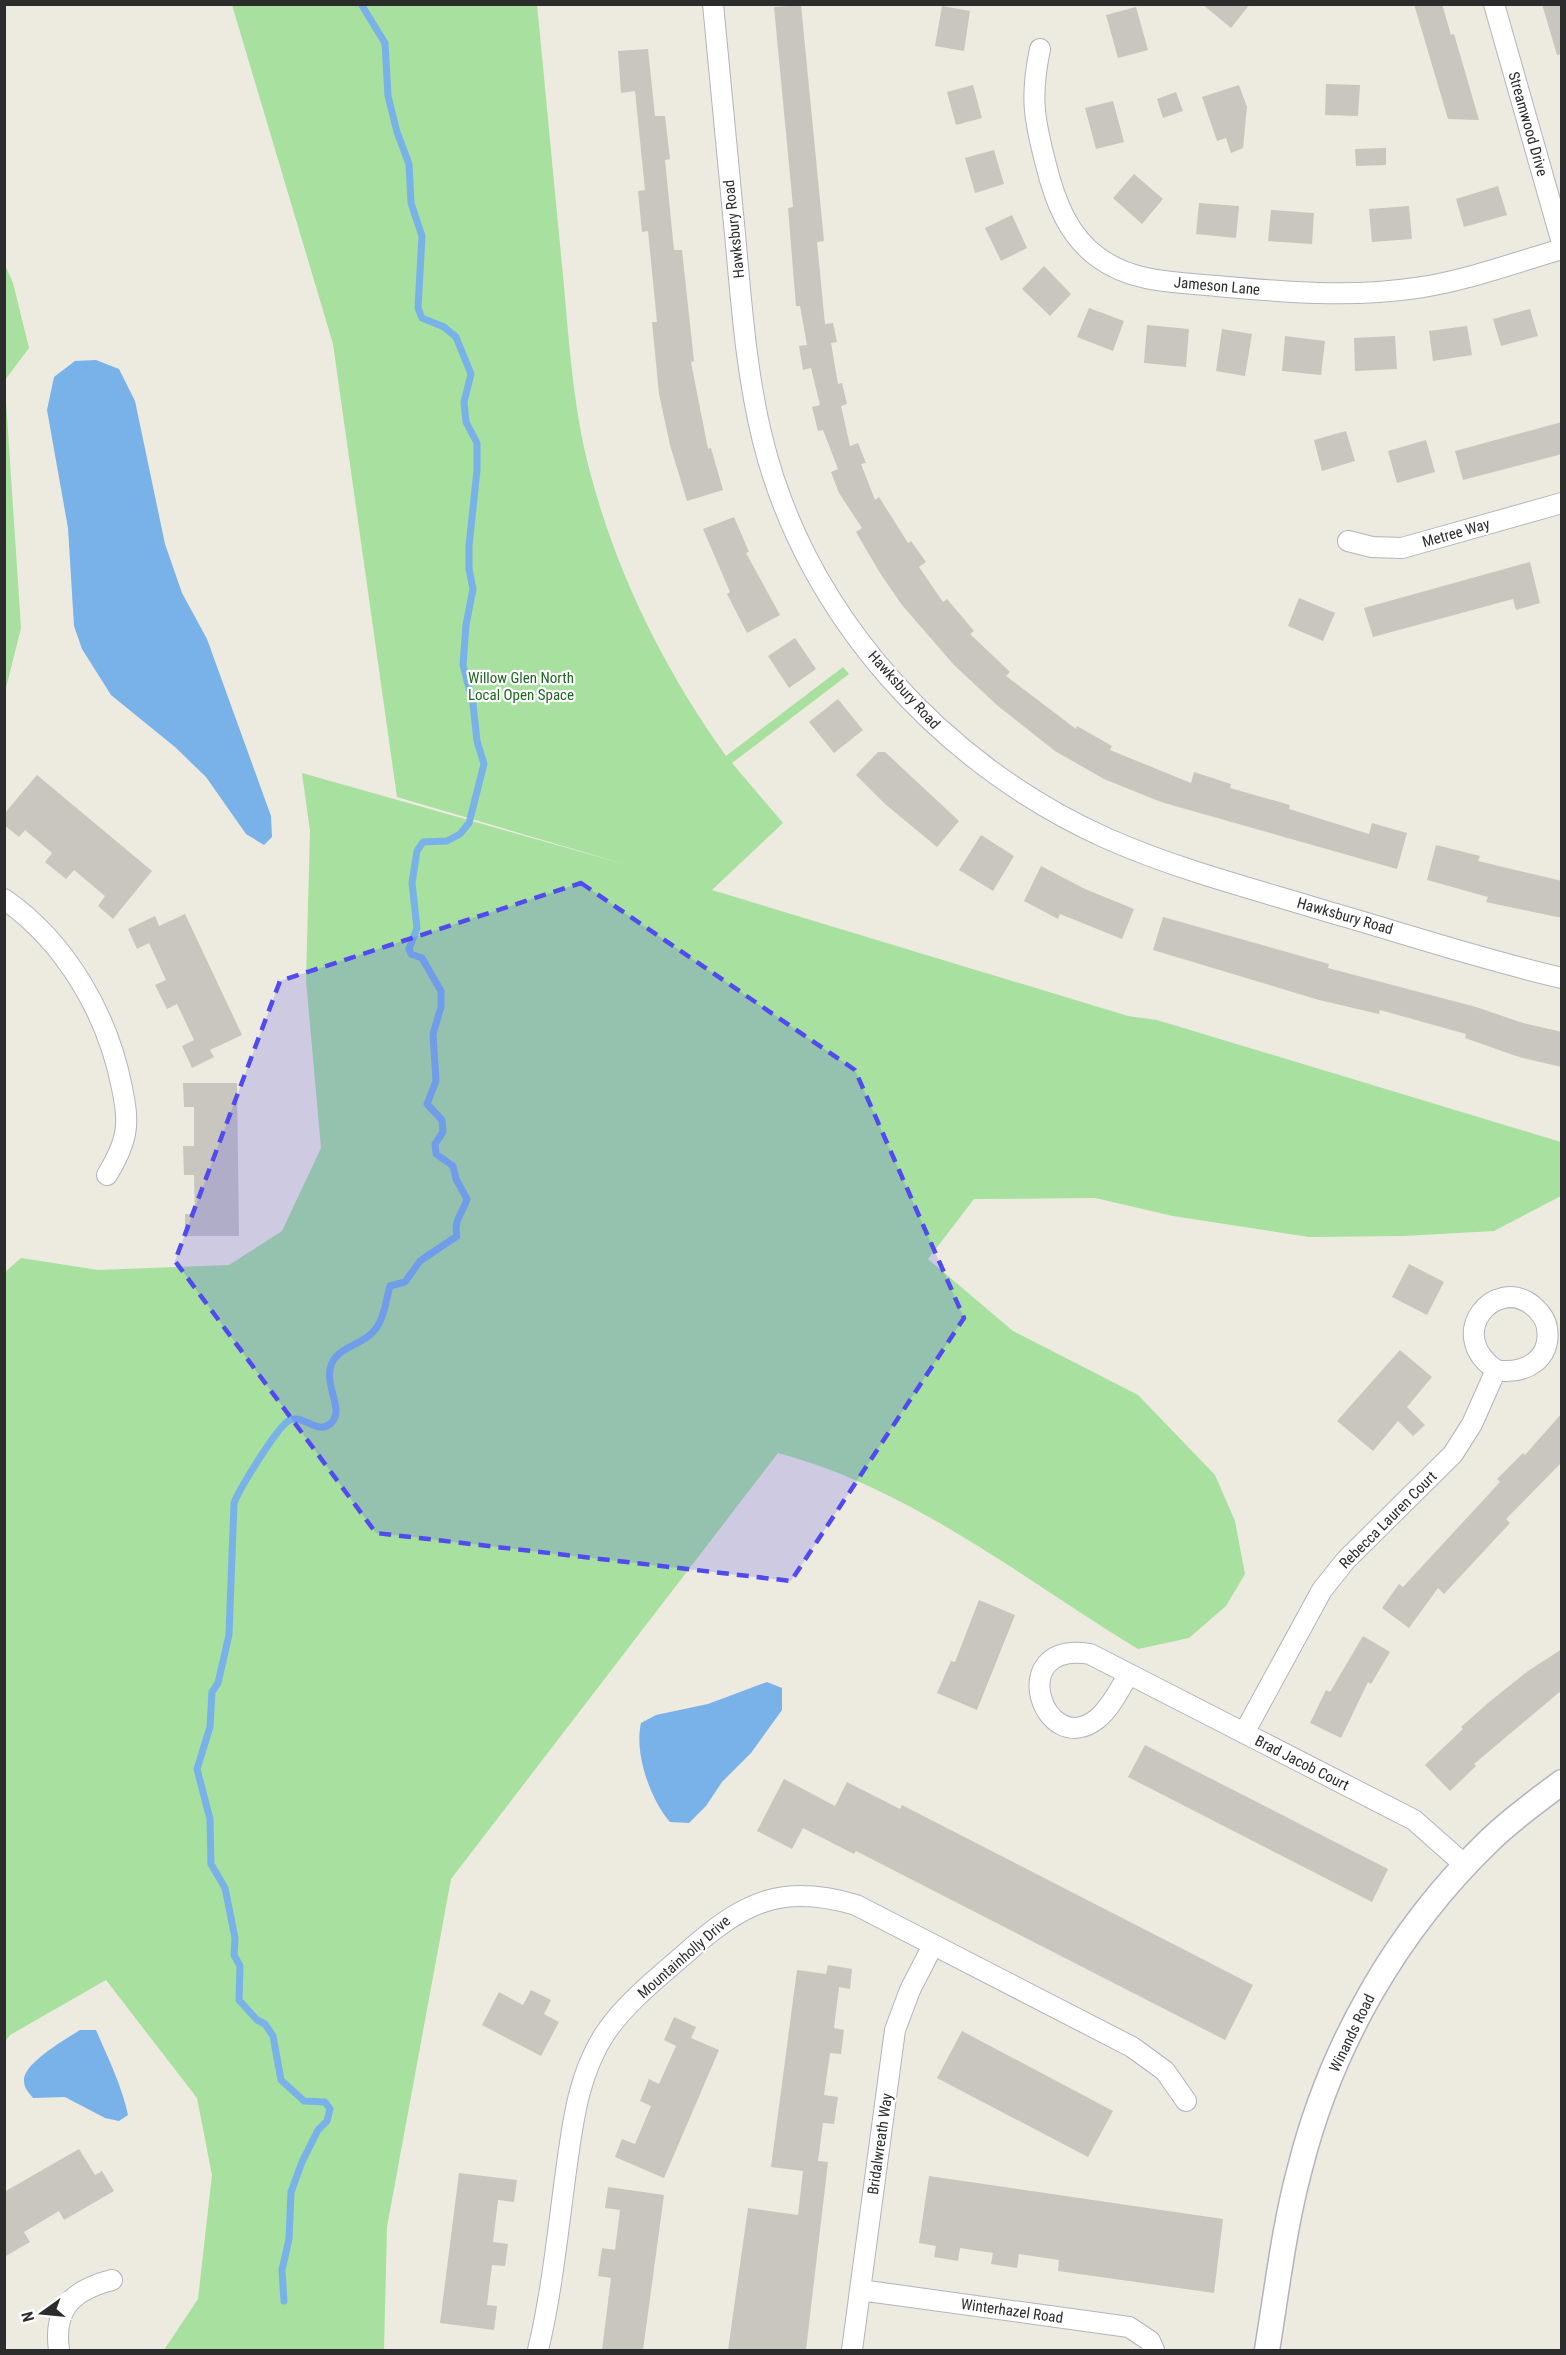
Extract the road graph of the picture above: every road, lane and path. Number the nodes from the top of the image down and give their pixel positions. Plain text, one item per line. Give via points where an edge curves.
1 (713, 4) edge
2 (1494, 4) edge
3 (1040, 49) dead end
4 (1562, 243) edge
5 (1562, 249) edge
6 (1562, 503) edge
7 (1348, 541) dead end
8 (4, 899) edge
9 (1562, 978) edge
10 (107, 1175) dead end
11 (1497, 1370) dead end
12 (1129, 1674) junction
13 (1244, 1733) junction
14 (1562, 1782) edge
15 (1466, 1866) junction
16 (933, 1945) junction
17 (1186, 2101) dead end
18 (112, 2280) dead end
19 (860, 2290) junction
20 (59, 2350) edge
21 (538, 2350) edge
22 (852, 2350) edge
23 (1154, 2350) edge
24 (1267, 2350) edge

1 - 9 street, Hawksbury Road via 751,387 764,445 781,501 807,555 841,614 904,695 992,774 1049,810 1105,838 1171,865
2 - 4 street, Streamwood Drive
3 - 5 street, Jameson Lane via 1032,103 1052,188 1077,238 1122,272 1152,280 1320,295 1371,293 1418,288
6 - 7 street, Metree Way via 1402,548
8 - 10 street via 37,926 71,967 110,1044 125,1106 126,1132
11 - 13 street, Rebecca Lauren Court via 1453,1454 1346,1560 1322,1590
12 - 12 street, Brad Jacob Court via 1090,1654 1063,1653 1051,1660 1038,1688 1047,1714 1062,1724 1078,1727 1098,1719
12 - 13 street, Brad Jacob Court
13 - 15 street, Brad Jacob Court via 1414,1820
14 - 15 street, Winands Road via 1489,1841
15 - 24 street, Winands Road via 1411,1931 1379,1980 1331,2074 1299,2168
16 - 17 street, Mountainholly Drive via 1132,2047 1165,2071
16 - 19 street, Bridalwreath Way via 909,1990 895,2030
16 - 21 street, Mountainholly Drive via 856,1905 832,1898 771,1899 732,1915 629,2004 606,2031 581,2079
18 - 20 street via 83,2290 60,2314
19 - 22 street, Bridalwreath Way
19 - 23 street, Winterhazel Road via 1129,2328 1150,2341

